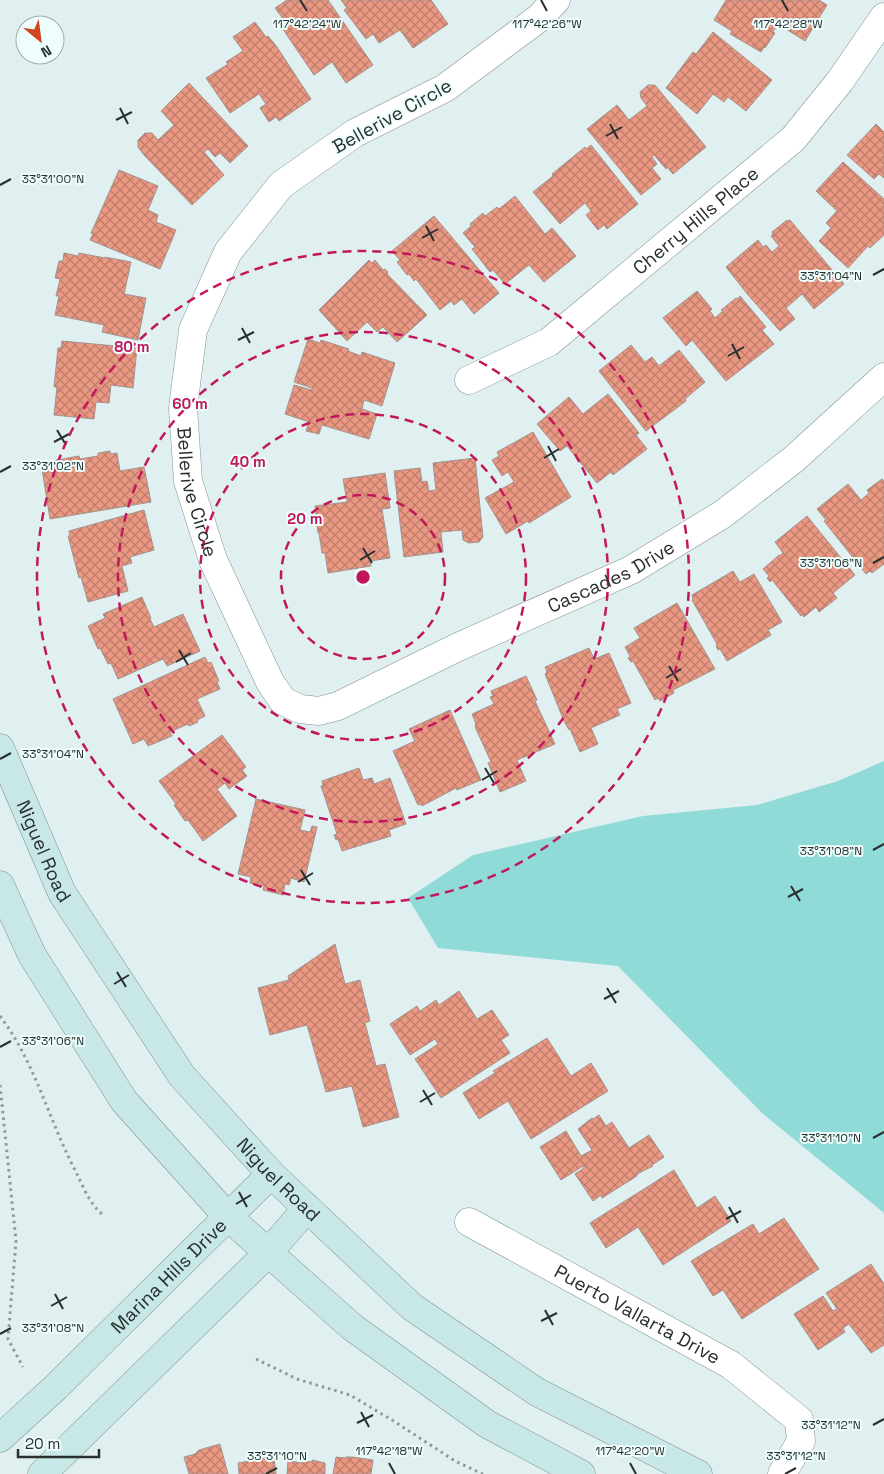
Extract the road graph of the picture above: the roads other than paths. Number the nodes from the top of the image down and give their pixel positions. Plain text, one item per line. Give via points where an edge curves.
1 (556, 0) edge
2 (884, 17) edge
3 (884, 377) edge
4 (469, 380) dead end
5 (300, 709) joint
6 (0, 748) edge
7 (0, 885) edge
8 (271, 1174) junction
9 (307, 1208) junction
10 (227, 1216) junction
11 (469, 1222) dead end
12 (268, 1253) junction
13 (0, 1438) edge
14 (42, 1474) edge
15 (581, 1474) edge
16 (698, 1474) edge
17 (782, 1474) edge

1 - 5 street, Bellerive Circle via 539,18 445,88 355,133 281,185 228,252 193,330 183,408 188,481 213,560 270,682 284,701
2 - 4 street, Cherry Hills Place via 793,139 549,342
3 - 5 street, Cascades Drive via 794,459 723,514 632,570 458,647 338,706 319,711
6 - 8 main road, Niguel Road via 62,893 182,1076
7 - 10 main road via 32,955 124,1101
8 - 9 main road, Niguel Road
8 - 10 main road, Marina Hills Drive
9 - 12 main road
9 - 16 main road, Niguel Road via 412,1307 506,1371 537,1392
10 - 12 main road
10 - 13 main road, Marina Hills Drive via 56,1387
11 - 17 street, Puerto Vallarta Drive via 731,1365 799,1420 801,1441
12 - 14 main road
12 - 15 main road via 352,1326 487,1424

